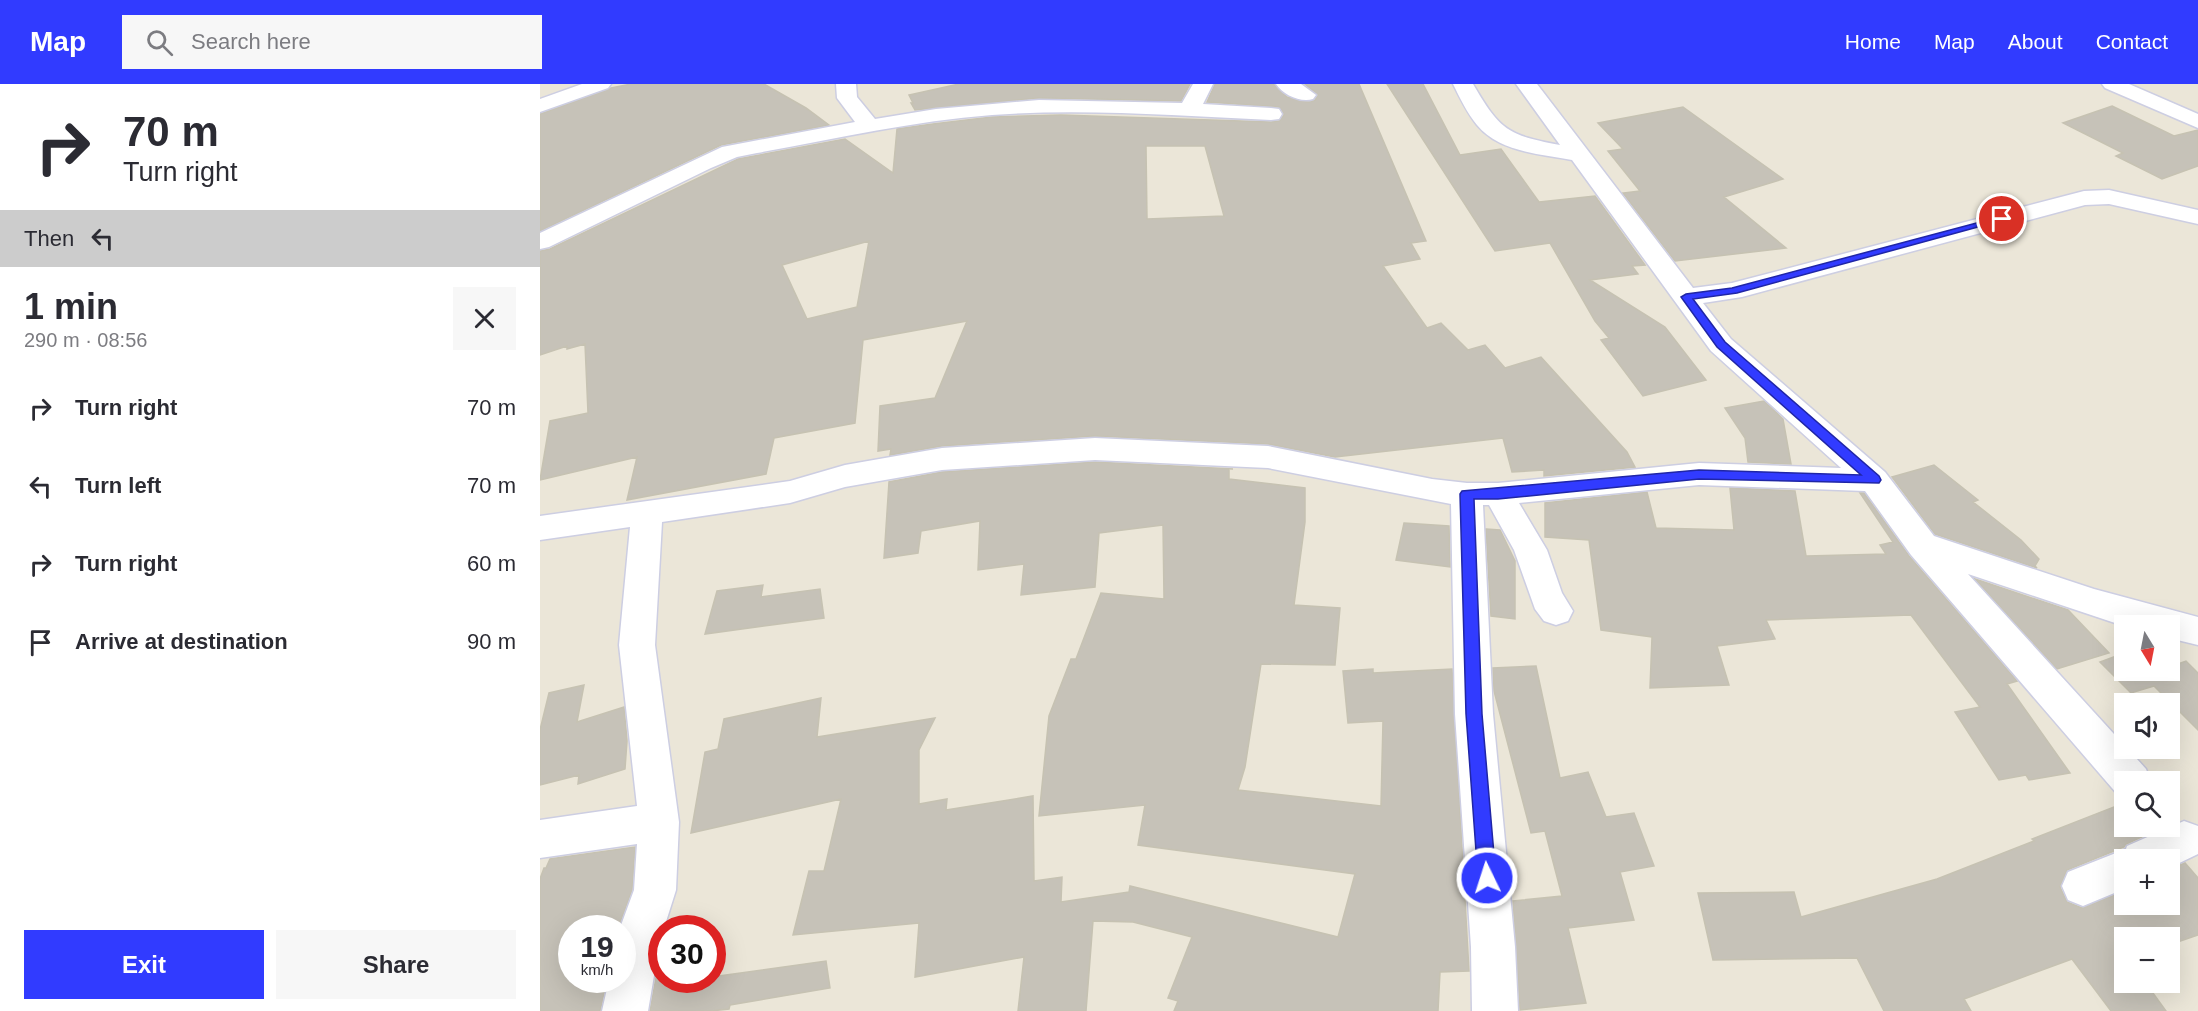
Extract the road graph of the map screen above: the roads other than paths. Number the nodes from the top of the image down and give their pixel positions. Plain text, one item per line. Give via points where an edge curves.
1 (601, 84) edge
2 (846, 84) edge
3 (1017, 84) edge
4 (1203, 84) edge
5 (1286, 84) edge
6 (1463, 84) edge
7 (1527, 84) edge
8 (2112, 84) edge
9 (1306, 95) dead end
10 (540, 106) edge
11 (1039, 106) junction
12 (1189, 110) junction
13 (1271, 114) dead end
14 (2198, 122) edge
15 (870, 127) junction
16 (1578, 155) junction
17 (2198, 217) edge
18 (540, 242) edge
19 (1686, 297) junction
20 (1874, 480) junction
21 (1482, 494) junction
22 (647, 514) junction
23 (540, 528) edge
24 (1923, 546) junction
25 (1556, 611) dead end
26 (2198, 631) edge
27 (2122, 771) edge
28 (659, 822) junction
29 (540, 839) edge
30 (2184, 840) edge
31 (2165, 849) edge
32 (2114, 872) edge
33 (2083, 886) dead end
34 (625, 1011) edge
35 (1495, 1011) edge

1 - 10 street
2 - 15 street via 847,98
3 - 11 street
4 - 12 street
5 - 9 street
6 - 16 street via 1484,120 1498,133
7 - 16 street
8 - 14 street
11 - 12 street
11 - 15 street via 990,109
12 - 13 street
15 - 18 street via 730,152
16 - 19 street
17 - 19 street via 2109,197 2084,198 1733,291
19 - 20 street via 1721,345
20 - 21 street via 1699,474
20 - 24 street
21 - 22 street via 1432,490 1268,457 1095,449 942,459 845,476 790,492
21 - 25 street via 1530,550 1546,599
21 - 35 street via 1474,714
22 - 23 street
22 - 28 street via 637,645
24 - 26 street via 2085,601
24 - 27 street
28 - 29 street
28 - 34 street via 655,890 639,937
30 - 31 street
32 - 33 street

